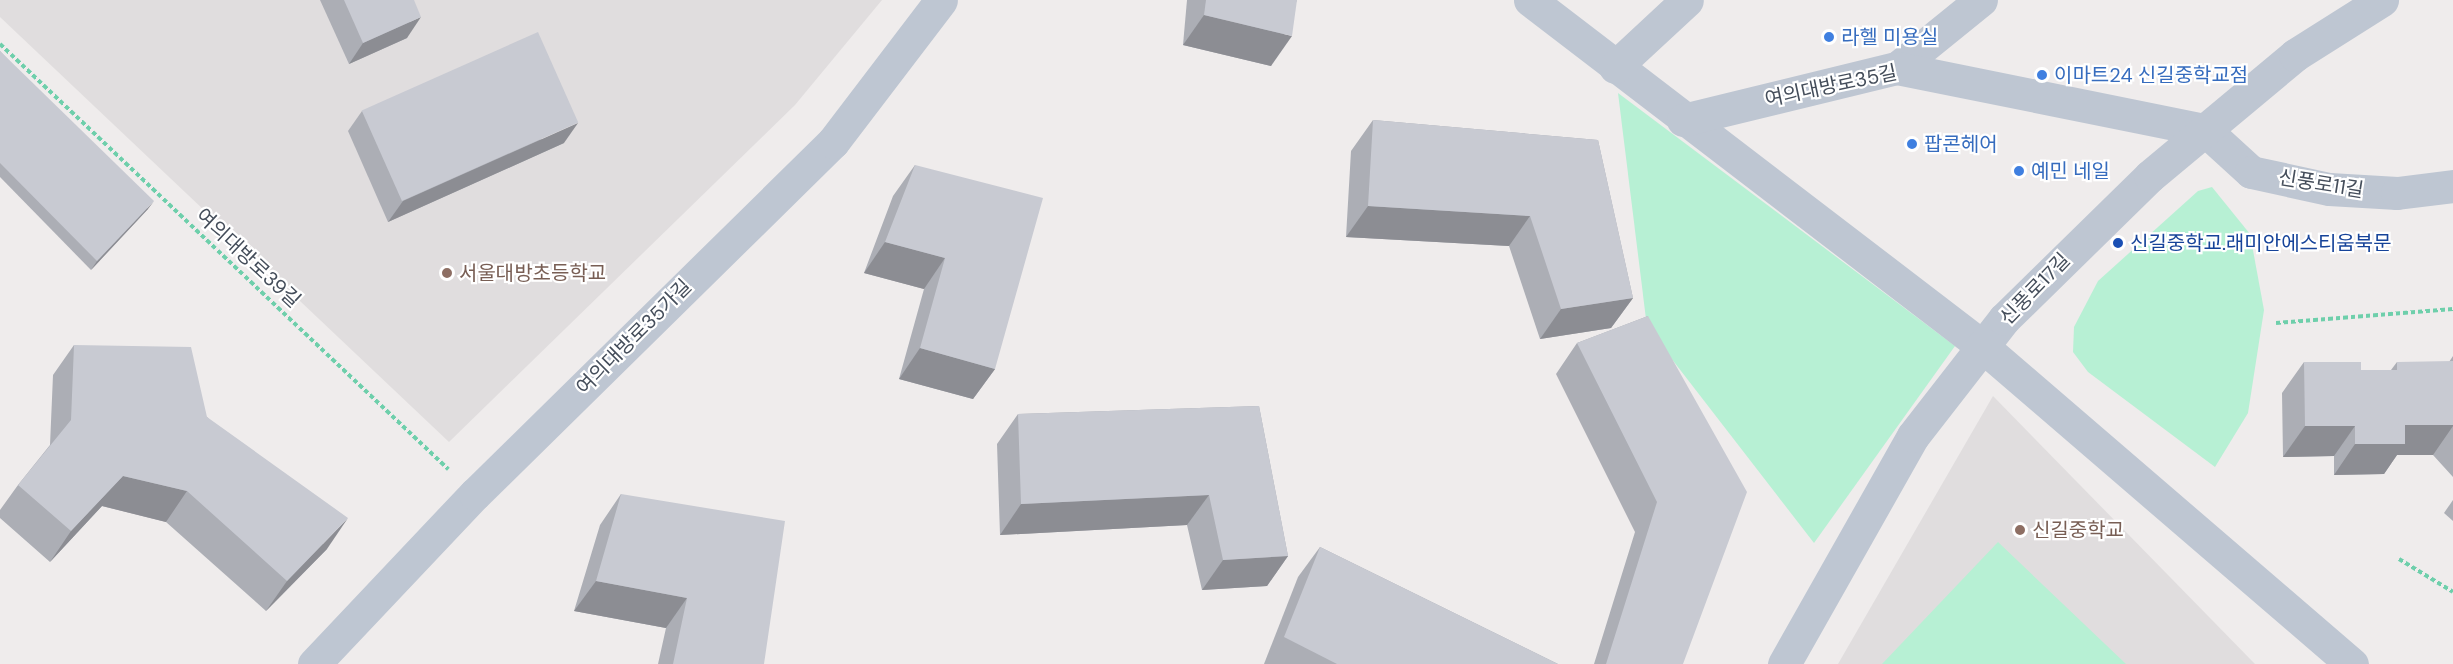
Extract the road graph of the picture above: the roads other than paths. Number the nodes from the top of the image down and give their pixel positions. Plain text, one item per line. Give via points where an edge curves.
1 (941, 0) edge
2 (1530, 0) edge
3 (1687, 0) edge
4 (1981, 0) edge
5 (2382, 0) edge
6 (1615, 67) junction
7 (1897, 68) junction
8 (1683, 120) junction
9 (2205, 130) junction
10 (2453, 186) edge
11 (1982, 346) junction
12 (2348, 660) edge
13 (314, 664) edge
14 (1784, 664) edge

1 - 13 street, 여의대방로35가길 via 833,142 475,494
2 - 6 street
3 - 6 street
4 - 7 street
5 - 9 street, 신풍로17길 via 2295,55
6 - 8 street
7 - 8 street, 여의대방로35길
7 - 9 street, 여의대방로35길
8 - 11 street
9 - 10 street, 신풍로11길 via 2251,172 2329,189 2397,193
9 - 11 street, 신풍로17길 via 2080,242
11 - 12 street
11 - 14 street, 신풍로17길 via 1914,436

